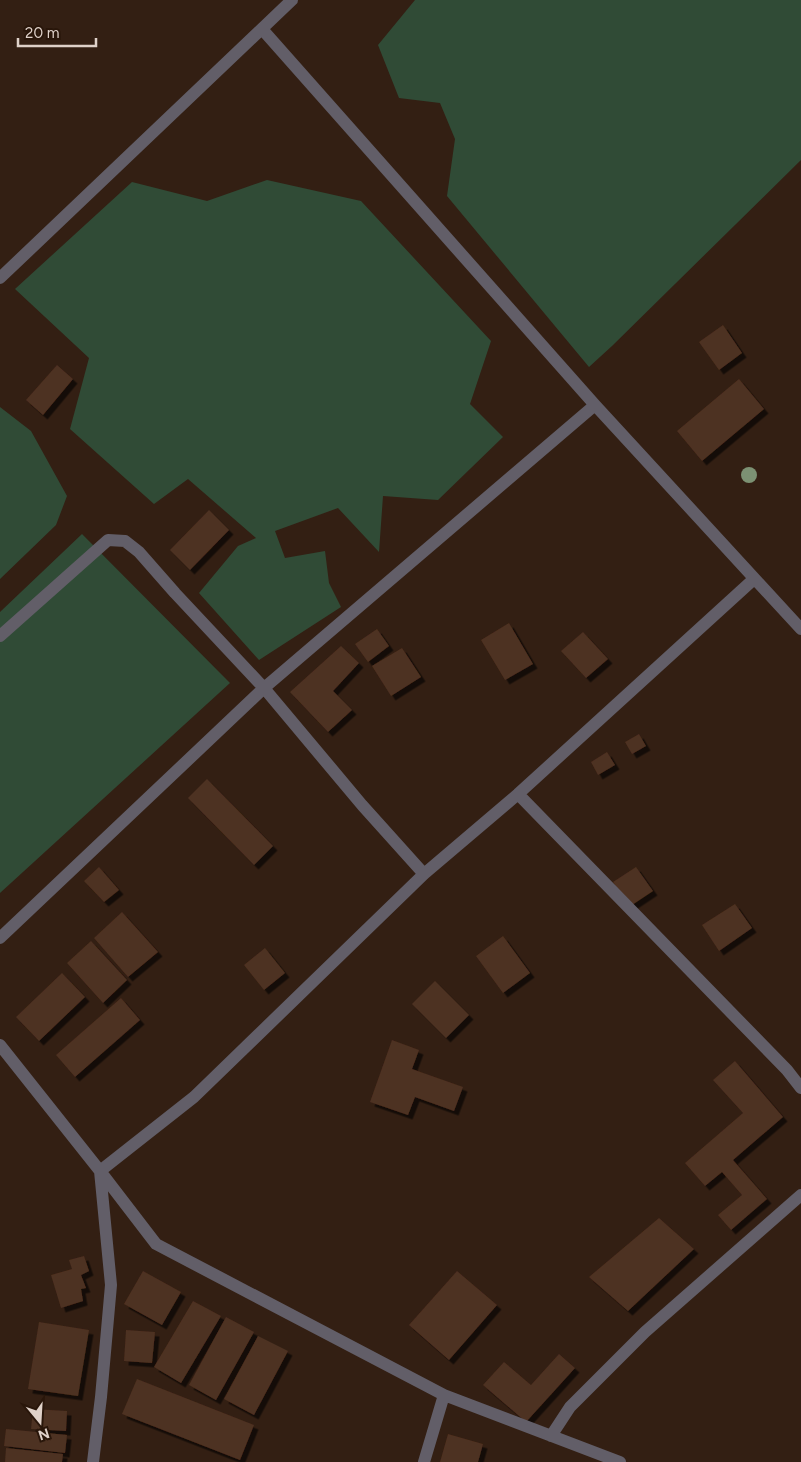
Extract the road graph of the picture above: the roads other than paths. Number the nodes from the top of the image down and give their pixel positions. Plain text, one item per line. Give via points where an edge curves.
1 (292, 0) edge
2 (262, 29) junction
3 (0, 278) edge
4 (595, 405) junction
5 (754, 579) junction
6 (801, 629) edge
7 (0, 636) edge
8 (264, 688) junction
9 (518, 794) junction
10 (424, 874) junction
11 (0, 938) edge
12 (0, 1045) edge
13 (801, 1088) edge
14 (100, 1171) junction
15 (801, 1195) edge
16 (444, 1395) junction
17 (551, 1436) junction
18 (93, 1462) edge
19 (424, 1462) edge
20 (620, 1462) edge

1 - 2 street
2 - 3 street
2 - 4 street
4 - 5 street
4 - 8 street
5 - 6 street
5 - 9 street
7 - 8 street via 108,540 125,541 139,552
8 - 10 street
8 - 11 street
9 - 10 street
9 - 13 street
10 - 14 street via 194,1097
12 - 14 street
14 - 16 street via 156,1244
14 - 18 street via 111,1285
15 - 17 street via 645,1332 570,1407
16 - 17 street
16 - 19 street
17 - 20 street

